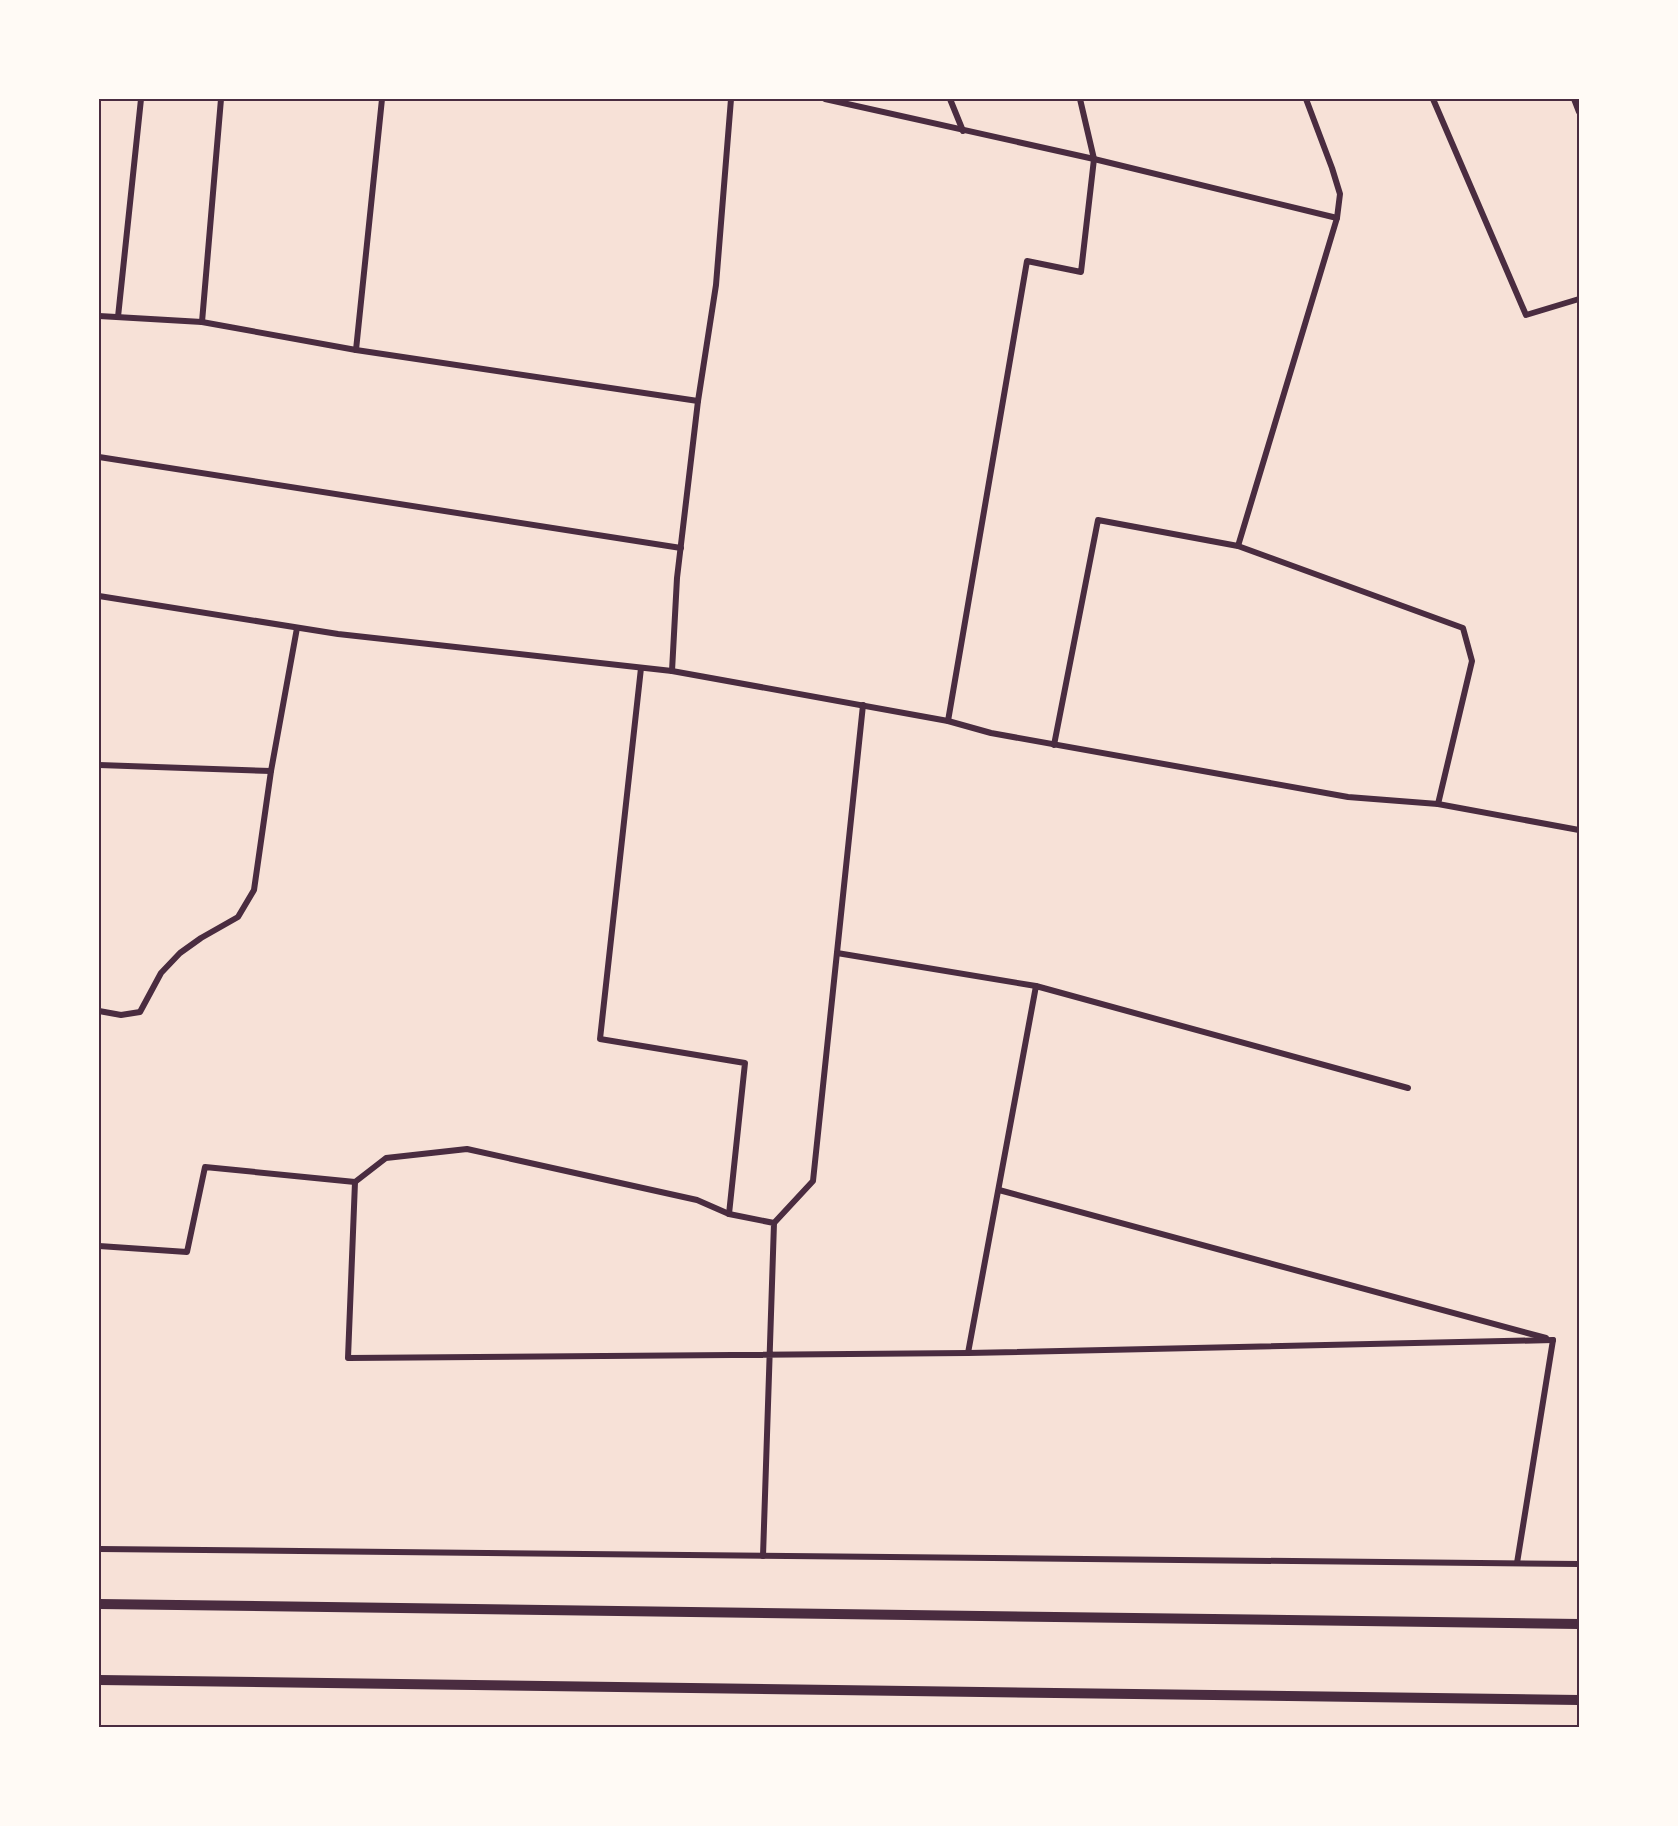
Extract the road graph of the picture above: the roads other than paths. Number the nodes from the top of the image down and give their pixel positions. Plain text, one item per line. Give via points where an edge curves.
1 (141, 99) edge
2 (220, 99) edge
3 (382, 99) edge
4 (731, 99) edge
5 (825, 99) edge
6 (950, 99) edge
7 (1080, 99) edge
8 (1306, 99) edge
9 (1434, 99) edge
10 (1574, 99) edge
11 (1579, 112) edge
12 (963, 131) junction
13 (1094, 159) junction
14 (1337, 218) junction
15 (1579, 299) edge
16 (99, 316) edge
17 (118, 317) junction
18 (202, 322) junction
19 (356, 350) junction
20 (698, 401) junction
21 (99, 457) edge
22 (1238, 546) junction
23 (681, 548) junction
24 (99, 596) edge
25 (297, 628) junction
26 (641, 668) junction
27 (672, 671) junction
28 (863, 705) junction
29 (948, 721) junction
30 (1054, 745) junction
31 (99, 765) edge
32 (271, 771) junction
33 (1437, 804) junction
34 (1579, 830) edge
35 (837, 953) junction
36 (1036, 986) junction
37 (99, 1011) edge
38 (1407, 1088) dead end
39 (355, 1182) junction
40 (999, 1190) junction
41 (729, 1214) junction
42 (774, 1222) junction
43 (99, 1246) edge
44 (1553, 1340) junction
45 (968, 1353) junction
46 (769, 1354) junction
47 (99, 1549) edge
48 (763, 1556) junction
49 (1517, 1563) junction
50 (1579, 1564) edge
51 (99, 1604) edge
52 (1579, 1624) edge
53 (99, 1680) edge
54 (1579, 1700) edge

1 - 17 street
2 - 18 street
3 - 19 street
4 - 20 street via 716,285
5 - 12 street
6 - 12 street
7 - 13 street
8 - 14 street via 1340,194
9 - 15 street via 1526,315
10 - 11 street
12 - 13 street
13 - 14 street
13 - 29 street via 1081,272 1027,261
14 - 22 street
16 - 17 street
17 - 18 street
18 - 19 street
19 - 20 street
20 - 23 street
21 - 23 street
22 - 30 street via 1098,520
22 - 33 street via 1462,628 1472,661
23 - 27 street
24 - 25 street
25 - 26 street
25 - 32 street
26 - 27 street
26 - 41 street via 600,1039 745,1063
27 - 28 street
28 - 29 street
28 - 35 street
29 - 30 street
30 - 33 street via 1348,797
31 - 32 street
32 - 37 street via 254,890 238,917 180,953 161,974 140,1012 121,1015
33 - 34 street
35 - 36 street
35 - 42 street via 813,1181
36 - 38 street
36 - 40 street
39 - 41 street via 386,1158 467,1149 697,1200
39 - 43 street via 205,1167 187,1252
39 - 46 street via 348,1358
40 - 44 street
40 - 45 street
41 - 42 street
42 - 46 street
44 - 45 street
44 - 49 street
45 - 46 street
46 - 48 street
47 - 48 street
48 - 49 street
49 - 50 street
51 - 52 street
53 - 54 street

